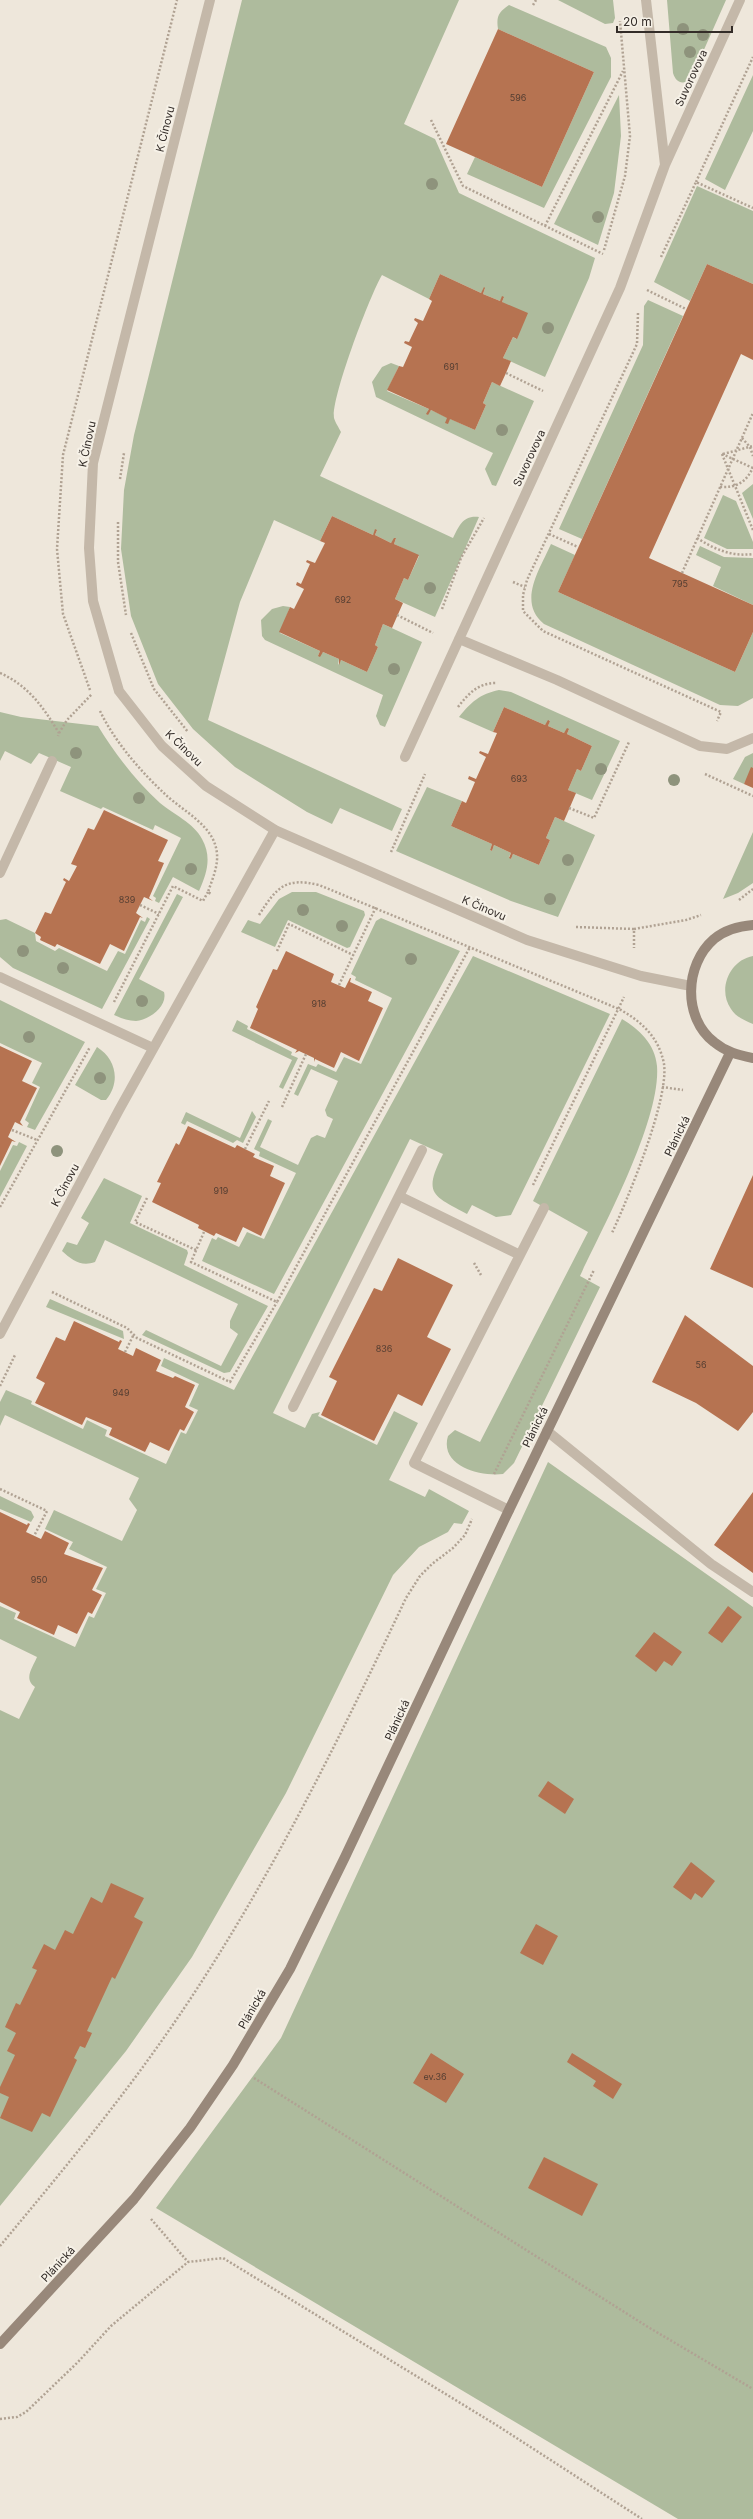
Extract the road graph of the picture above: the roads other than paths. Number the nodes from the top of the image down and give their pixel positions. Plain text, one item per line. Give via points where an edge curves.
1 (210, 0) edge
2 (646, 0) edge
3 (740, 0) edge
4 (665, 165) junction
5 (459, 639) junction
6 (753, 738) edge
7 (405, 757) dead end
8 (52, 762) road end
9 (275, 830) junction
10 (0, 873) edge
11 (753, 924) edge
12 (0, 977) edge
13 (691, 986) junction
14 (153, 1048) junction
15 (730, 1053) junction
16 (753, 1058) edge
17 (422, 1150) dead end
18 (399, 1196) junction
19 (544, 1208) dead end
20 (520, 1255) junction
21 (0, 1334) edge
22 (293, 1408) dead end
23 (547, 1431) junction
24 (509, 1510) junction
25 (753, 1592) edge
26 (0, 2344) edge

1 - 9 street, K Čínovu via 93,463 89,548 93,601 119,691 162,746 206,786
2 - 4 street, Suvorovova
3 - 4 street, Suvorovova
4 - 5 street, Suvorovova via 620,288
5 - 6 street via 705,747 727,749
5 - 7 street, Suvorovova
8 - 10 street
9 - 13 street, K Čínovu via 527,940 632,974
9 - 14 street, K Čínovu
11 - 13 main road via 737,927 714,940 698,961
12 - 14 street
13 - 15 main road via 692,1007 700,1026 713,1042
14 - 21 street, K Čínovu
15 - 16 main road
15 - 23 main road, Plánická
17 - 18 street
18 - 20 street
18 - 22 street
19 - 20 street
20 - 24 street via 414,1463
23 - 24 main road, Plánická
23 - 25 street via 711,1564
24 - 26 main road, Plánická via 290,1969 233,2065 190,2128 134,2199

